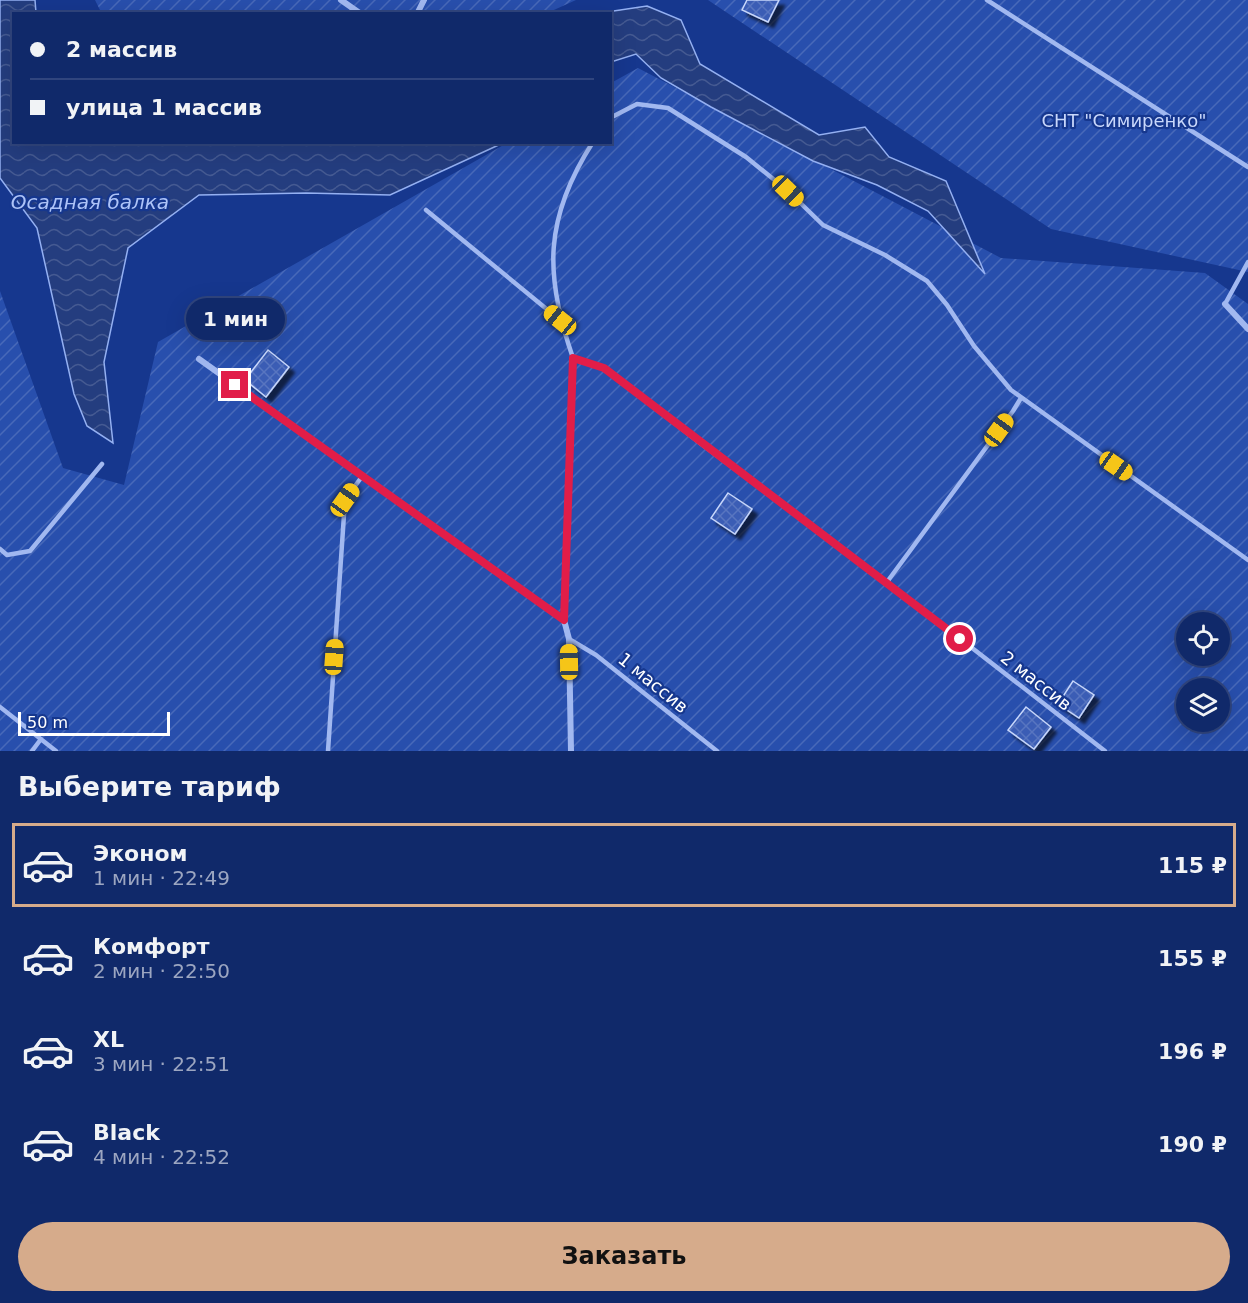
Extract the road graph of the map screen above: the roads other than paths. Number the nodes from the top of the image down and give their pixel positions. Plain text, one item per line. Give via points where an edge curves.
1 (340, 0) edge
2 (987, 0) edge
3 (358, 12) edge
4 (612, 117) edge
5 (592, 144) edge
6 (1248, 168) edge
7 (426, 210) dead end
8 (1248, 262) edge
9 (1225, 304) joint
10 (560, 320) junction
11 (1248, 328) edge
12 (573, 358) junction
13 (199, 359) dead end
14 (1021, 398) junction
15 (102, 464) dead end
16 (363, 475) junction
17 (0, 549) edge
18 (1248, 560) edge
19 (887, 582) junction
20 (564, 620) junction
21 (569, 639) junction
22 (0, 707) edge
23 (41, 739) junction
24 (32, 751) edge
25 (56, 751) edge
26 (328, 751) edge
27 (571, 751) edge
28 (717, 751) edge
29 (1105, 751) edge

1 - 3 street
2 - 6 lane
4 - 14 lane via 637,104 668,108 746,157 822,225 885,255 927,281 974,346
5 - 10 lane via 576,168 554,229 552,266
7 - 10 lane
8 - 9 lane
9 - 11 street
10 - 12 lane
12 - 19 lane, 2 массив via 604,368
12 - 20 lane
13 - 16 street
14 - 18 lane
14 - 19 lane
15 - 17 lane via 30,551 7,555
16 - 20 street
16 - 26 lane via 345,500
19 - 29 lane, 2 массив
20 - 21 street
21 - 27 street
21 - 28 lane, 1 массив via 596,655
22 - 23 lane
23 - 24 lane
23 - 25 lane

